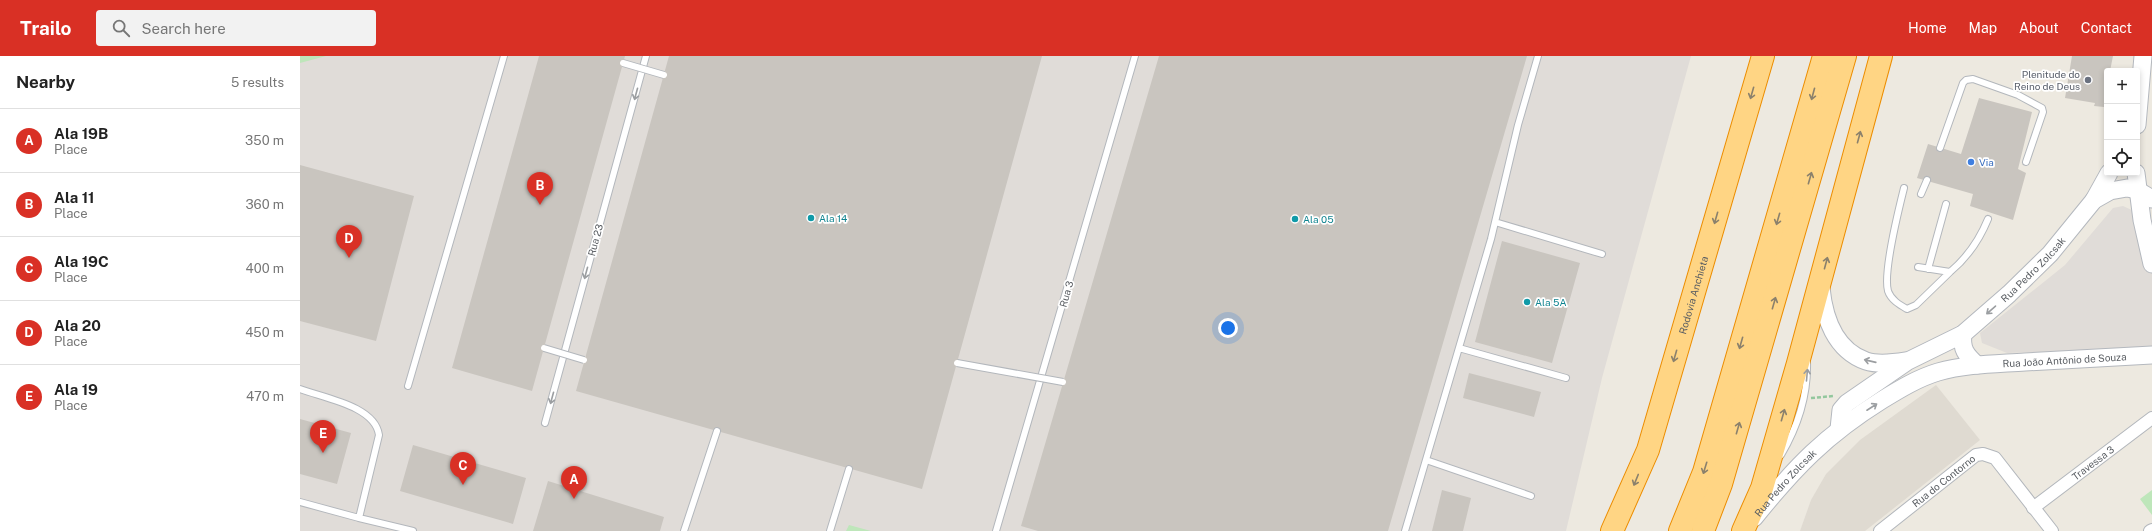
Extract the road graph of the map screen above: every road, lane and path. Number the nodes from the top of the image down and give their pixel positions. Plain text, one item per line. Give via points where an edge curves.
1 (504, 56) edge
2 (646, 56) edge
3 (1135, 56) edge
4 (1538, 56) edge
5 (1763, 56) edge
6 (1824, 56) edge
7 (1845, 56) edge
8 (1881, 56) edge
9 (2143, 56) edge
10 (623, 63) dead end
11 (664, 75) dead end
12 (2140, 85) edge
13 (1940, 148) dead end
14 (2026, 162) dead end
15 (2107, 176) edge
16 (2136, 176) edge
17 (1926, 180) dead end
18 (1904, 188) dead end
19 (2137, 190) junction
20 (1921, 194) dead end
21 (2152, 198) edge
22 (2094, 200) junction
23 (1946, 204) dead end
24 (1988, 219) dead end
25 (1495, 222) junction
26 (1602, 254) dead end
27 (2152, 264) edge
28 (1918, 268) dead end
29 (1928, 269) junction
30 (1950, 272) junction
31 (1820, 283) junction
32 (1963, 334) junction
33 (544, 348) dead end
34 (1459, 348) junction
35 (2152, 355) edge
36 (584, 360) dead end
37 (1908, 361) junction
38 (957, 363) dead end
39 (1977, 365) junction
40 (1566, 378) dead end
41 (1063, 382) dead end
42 (408, 386) dead end
43 (300, 389) edge
44 (2152, 418) edge
45 (545, 423) dead end
46 (1839, 429) junction
47 (717, 431) dead end
48 (1426, 460) junction
49 (848, 469) dead end
50 (1531, 496) dead end
51 (300, 502) edge
52 (2033, 508) junction
53 (360, 518) junction
54 (413, 531) edge
55 (684, 531) edge
56 (830, 531) edge
57 (996, 531) edge
58 (1405, 531) edge
59 (1612, 531) edge
60 (1680, 531) edge
61 (1703, 531) edge
62 (1744, 531) edge
63 (1880, 531) edge
64 (2052, 531) edge

1 - 42 lane
2 -> 45 lane, Rua 23
3 - 57 lane, Rua 3
4 - 25 lane via 1518,125
5 -> 59 highway, Rodovia Anchieta via 1648,450
6 -> 60 highway via 1704,472
61 -> 7 highway via 1721,484
31 -> 8 highway
9 - 12 main road
10 - 11 lane, bridge
13 - 14 lane via 1963,83 1973,79 2018,95 2042,108 2043,112
15 - 22 main road
16 - 19 main road
17 - 20 lane
18 - 30 lane via 1887,275 1888,291 1896,303 1907,309 1916,305
19 - 21 main road, Rua Pedro Zolcsak
19 - 22 main road, Rua Pedro Zolcsak via 2119,188
19 - 27 main road
22 -> 32 main road, Rua Pedro Zolcsak via 2050,254
23 - 29 lane
24 - 30 lane via 1977,243 1965,260
25 - 26 lane
25 - 34 lane
28 - 29 lane
29 - 30 lane
37 -> 31 main road via 1878,363 1866,361 1852,353 1834,335 1827,321
62 -> 31 highway via 1762,488
32 - 37 main road, Rua Pedro Zolcsak
32 - 39 main road via 1964,352
33 - 36 lane, bridge
34 - 40 lane
34 - 48 lane
35 - 39 main road, Rua João Antônio de Souza
37 - 46 main road via 1848,403 1841,410
38 - 41 lane, bridge
46 -> 39 main road, Rua Pedro Zolcsak via 1894,393 1924,377 1940,371
43 - 53 lane via 363,411 378,427 379,443
44 - 52 street, Travessa 3
46 - 62 main road, Rua Pedro Zolcsak via 1785,480
47 - 55 lane
48 - 50 lane
48 - 58 lane
49 - 56 lane
51 - 53 lane
52 - 63 street, Rua do Contorno via 1995,458 1983,454 1976,455
52 - 64 street, Rua do Contorno
53 - 54 lane

